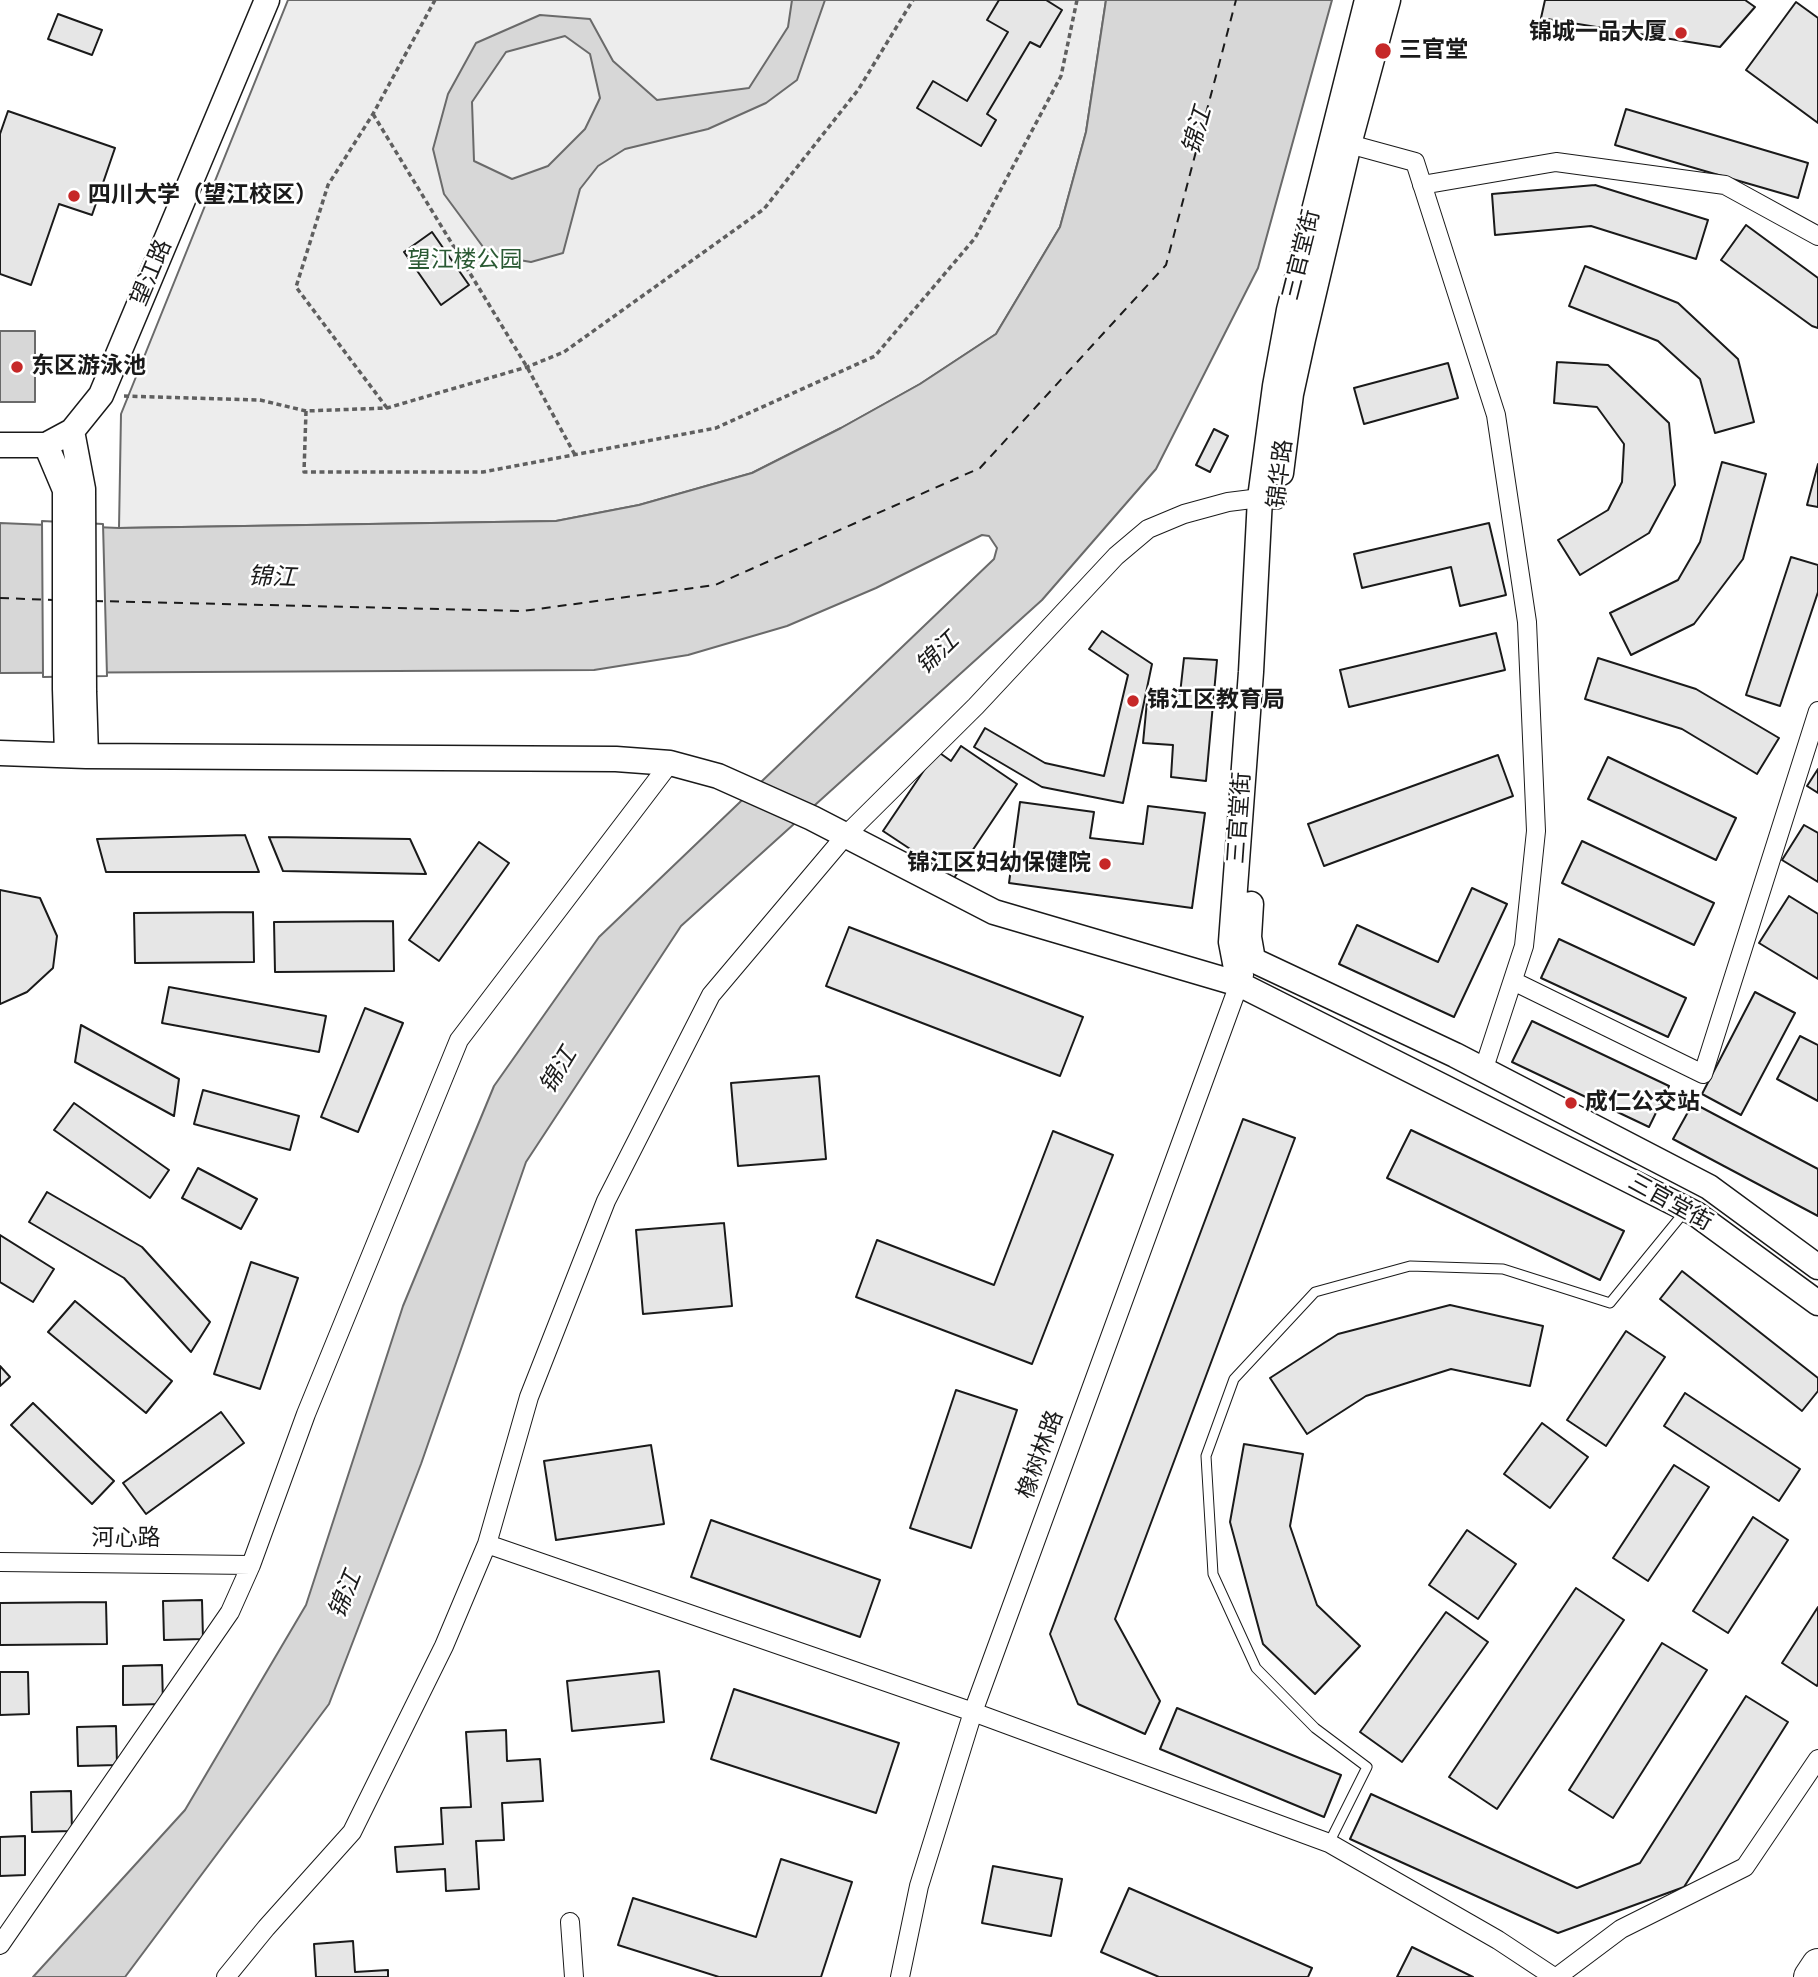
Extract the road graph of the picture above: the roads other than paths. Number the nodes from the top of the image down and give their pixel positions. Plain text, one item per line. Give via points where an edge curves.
1 (267, 0) edge
2 (1367, 0) edge
3 (1388, 0) edge
4 (1349, 144) junction
5 (1422, 185) junction
6 (1818, 236) edge
7 (72, 431) junction
8 (0, 445) edge
9 (46, 445) junction
10 (74, 489) junction
11 (1269, 499) junction
12 (1818, 710) edge
13 (0, 753) edge
14 (76, 755) junction
15 (670, 764) junction
16 (846, 835) junction
17 (1253, 960) junction
18 (1513, 981) junction
19 (1239, 984) junction
20 (1483, 1071) junction
21 (1687, 1209) junction
22 (1818, 1266) edge
23 (1818, 1303) edge
24 (487, 1544) junction
25 (0, 1562) edge
26 (251, 1564) junction
27 (973, 1712) junction
28 (1818, 1759) edge
29 (1329, 1843) junction
30 (570, 1922) dead end
31 (0, 1945) edge
32 (1818, 1965) edge
33 (226, 1977) edge
34 (575, 1977) edge
35 (900, 1977) edge
36 (1555, 1977) edge
37 (1810, 1977) edge

1 - 7 main road, 望江路 via 101,395
2 - 11 main road, 三官堂街 via 1289,310 1275,386
3 - 4 main road, 锦华路
4 - 5 street via 1415,162
4 - 11 main road, 锦华路
5 - 6 street via 1556,162 1725,186
5 - 18 street via 1496,415 1527,622 1536,831 1524,946
7 - 9 main road, 望江路
7 - 10 main road
8 - 9 main road, 望江路
9 - 10 main road
10 - 14 main road
11 - 16 street via 1228,502 1148,529 1116,556 976,706
11 - 17 main road, 锦华路 via 1249,937
11 - 19 main road, 三官堂街 via 1231,942
12 - 18 street via 1703,1073
13 - 14 main road
14 - 15 main road via 616,759
15 - 16 main road via 718,776
15 - 26 street via 459,1040 306,1414
16 - 19 main road via 995,912
16 - 24 street via 711,995 606,1201 528,1398
17 - 19 street, 橡树林路
17 - 20 main road, 三官堂街
18 - 20 street
19 - 21 main road, 三官堂街
19 - 27 street, 橡树林路
20 - 22 main road, 三官堂街 via 1709,1187
21 - 23 main road, 三官堂街
21 - 29 lane via 1610,1303 1503,1269 1410,1266 1315,1292 1234,1379 1206,1456 1213,1574 1256,1668 1315,1728 1367,1767
24 - 27 street
24 - 33 street via 444,1646 352,1832
25 - 26 street, 河心路
26 - 31 street via 230,1612
27 - 29 street
27 - 35 street, 橡树林路 via 919,1886
28 - 36 street via 1745,1867 1621,1929
29 - 36 street
30 - 34 street
32 - 37 highway

